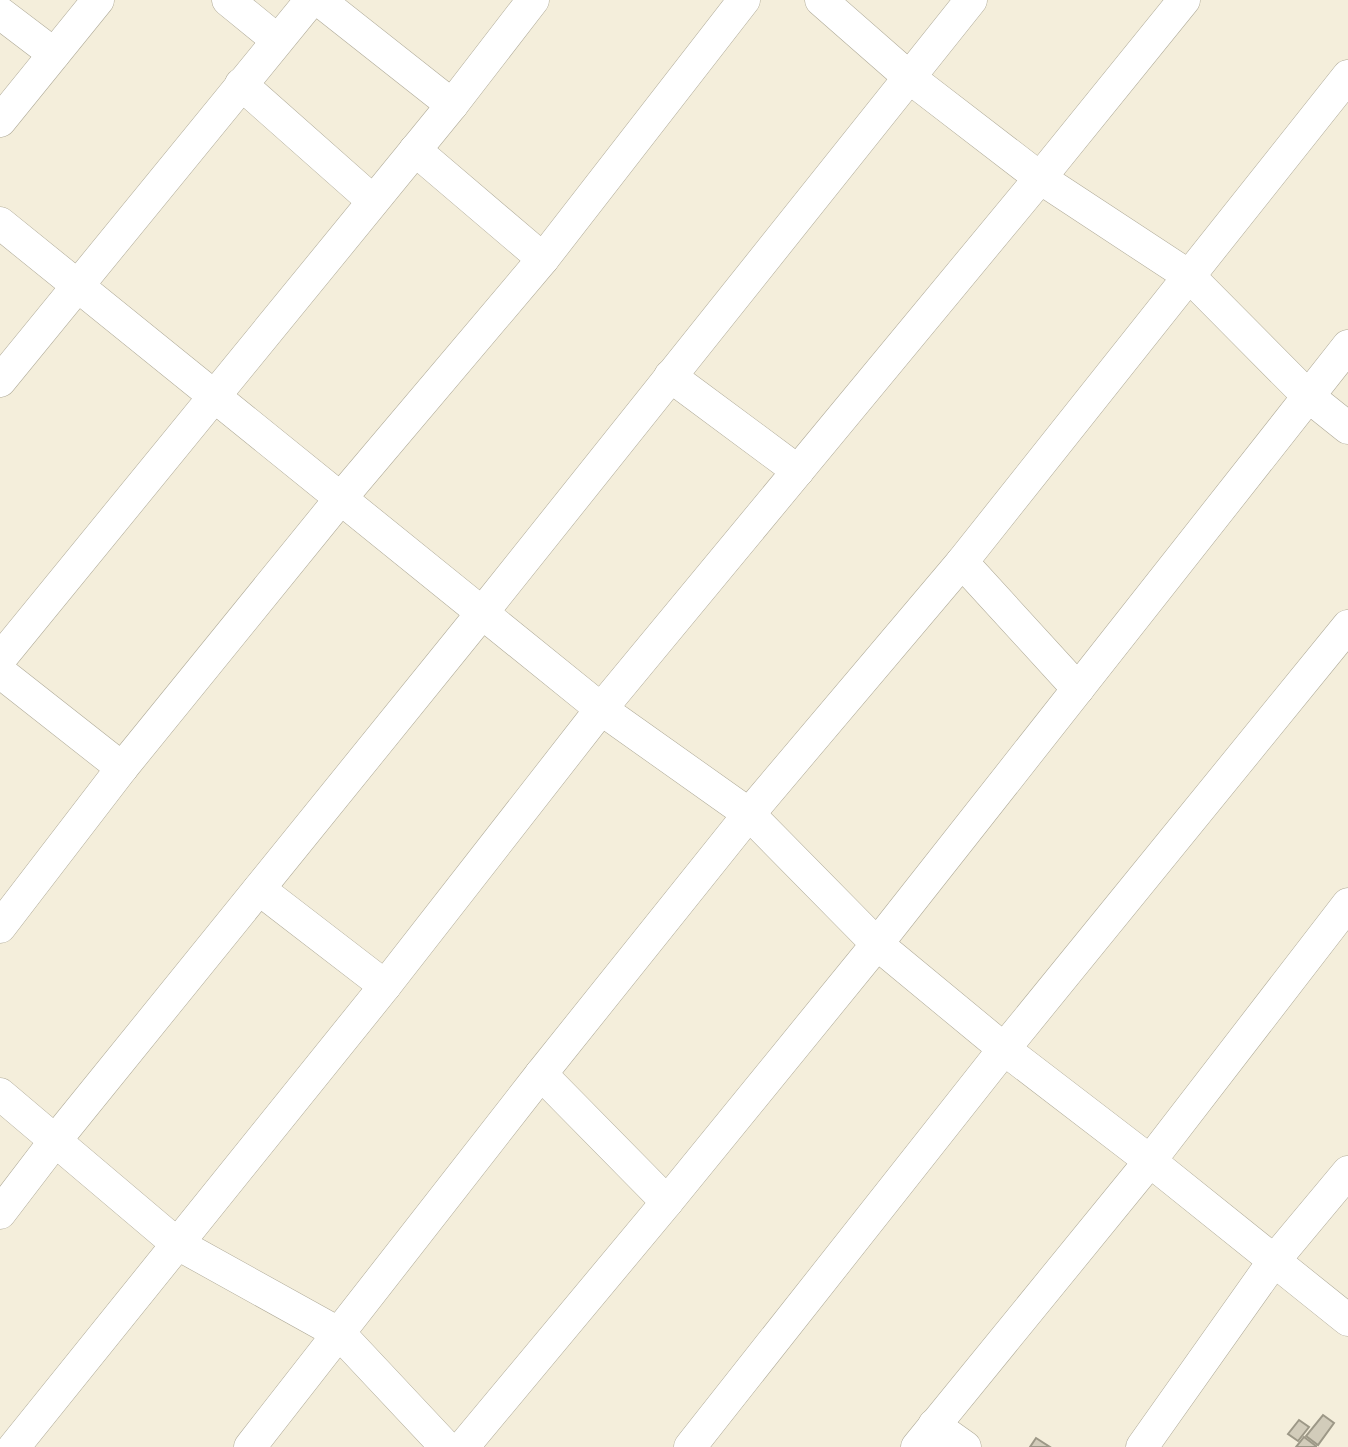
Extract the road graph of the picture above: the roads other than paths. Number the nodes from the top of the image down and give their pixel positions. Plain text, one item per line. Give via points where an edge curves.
1 (97, 0) edge
2 (228, 0) edge
3 (311, 0) edge
4 (319, 0) edge
5 (533, 0) edge
6 (744, 0) edge
7 (821, 0) edge
8 (971, 0) edge
9 (1184, 0) edge
10 (0, 13) edge
11 (277, 40) junction
12 (54, 54) junction
13 (1348, 76) edge
14 (910, 78) junction
15 (241, 84) junction
16 (452, 105) junction
17 (0, 121) edge
18 (415, 150) junction
19 (1040, 178) junction
20 (373, 201) junction
21 (0, 223) edge
22 (542, 259) junction
23 (1189, 276) junction
24 (78, 286) junction
25 (1348, 346) edge
26 (670, 376) junction
27 (0, 381) edge
28 (213, 395) junction
29 (1308, 396) junction
30 (1348, 428) edge
31 (798, 471) junction
32 (341, 498) junction
33 (962, 562) junction
34 (482, 613) junction
35 (1348, 626) edge
36 (0, 659) edge
37 (0, 672) edge
38 (1078, 689) junction
39 (601, 709) junction
40 (121, 768) junction
41 (749, 814) junction
42 (259, 889) junction
43 (1348, 906) edge
44 (0, 927) edge
45 (877, 944) junction
46 (385, 986) junction
47 (1004, 1049) junction
48 (541, 1074) junction
49 (0, 1094) edge
50 (55, 1140) junction
51 (1150, 1161) junction
52 (1348, 1172) edge
53 (667, 1202) junction
54 (0, 1213) edge
55 (176, 1242) junction
56 (1273, 1262) junction
57 (1348, 1320) edge
58 (340, 1334) junction
59 (926, 1436) edge
60 (14, 1447) edge
61 (250, 1447) edge
62 (446, 1447) edge
63 (463, 1447) edge
64 (690, 1447) edge
65 (965, 1447) edge
66 (1142, 1447) edge

1 - 12 street
2 - 11 street
3 - 11 street
4 - 16 street
5 - 16 street
6 - 22 street
7 - 14 street
8 - 14 street
9 - 19 street
10 - 12 street
11 - 15 street
12 - 17 street
13 - 23 street
14 - 19 street
14 - 26 street
15 - 20 street
15 - 24 street
16 - 18 street
18 - 20 street
18 - 22 street
19 - 23 street
19 - 31 street
20 - 28 street
21 - 24 street
22 - 32 street
23 - 29 street
23 - 33 street
24 - 27 street
24 - 28 street
25 - 29 street
26 - 31 street
26 - 34 street
28 - 32 street
28 - 36 street
29 - 30 street
29 - 38 street
31 - 39 street
32 - 34 street
32 - 40 street
33 - 38 street
33 - 41 street
34 - 39 street
34 - 42 street
35 - 47 street
37 - 40 street
38 - 45 street
39 - 41 street
39 - 46 street
40 - 44 street
41 - 45 street
41 - 48 street
42 - 46 street
42 - 50 street
43 - 51 street
45 - 47 street
45 - 53 street
46 - 55 street
47 - 51 street
47 - 64 street
48 - 53 street
48 - 58 street
49 - 50 street
50 - 54 street
50 - 55 street
51 - 56 street
51 - 59 street
52 - 56 street
53 - 63 street
55 - 58 street
55 - 60 street
56 - 57 street
56 - 66 street
58 - 61 street
58 - 62 street
59 - 65 street

